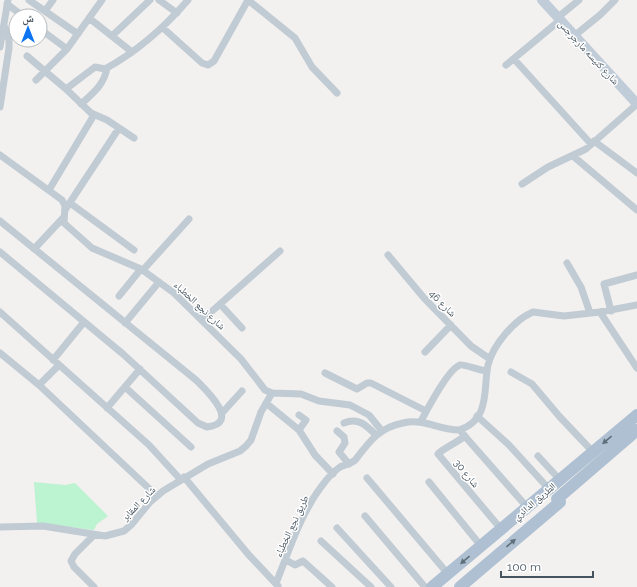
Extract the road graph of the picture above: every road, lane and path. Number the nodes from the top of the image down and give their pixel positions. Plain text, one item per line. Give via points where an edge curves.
1 (29, 0) edge
2 (54, 0) edge
3 (102, 0) edge
4 (150, 0) edge
5 (159, 0) edge
6 (188, 0) edge
7 (248, 0) edge
8 (542, 0) edge
9 (579, 0) edge
10 (615, 0) edge
11 (8, 2) edge
12 (41, 8) edge
13 (47, 8) edge
14 (48, 13) edge
15 (177, 13) junction
16 (89, 18) junction
17 (558, 19) junction
18 (4, 25) junction
19 (163, 28) junction
20 (78, 34) junction
21 (48, 35) edge
22 (113, 35) junction
23 (574, 36) junction
24 (0, 47) edge
25 (67, 49) junction
26 (132, 52) junction
27 (27, 56) dead end
28 (514, 59) junction
29 (506, 65) dead end
30 (107, 68) junction
31 (45, 71) junction
32 (36, 80) dead end
33 (66, 89) junction
34 (337, 93) dead end
35 (81, 104) junction
36 (637, 104) edge
37 (0, 107) edge
38 (94, 115) junction
39 (119, 128) junction
40 (134, 138) dead end
41 (593, 142) junction
42 (0, 155) edge
43 (573, 156) junction
44 (637, 173) edge
45 (522, 184) dead end
46 (49, 190) junction
47 (70, 203) junction
48 (636, 208) edge
49 (65, 210) junction
50 (64, 218) junction
51 (189, 219) dead end
52 (0, 221) edge
53 (34, 248) junction
54 (134, 250) dead end
55 (280, 251) dead end
56 (0, 252) edge
57 (388, 255) dead end
58 (567, 263) dead end
59 (142, 270) junction
60 (637, 274) edge
61 (159, 282) junction
62 (119, 296) dead end
63 (220, 304) junction
64 (637, 305) edge
65 (611, 310) junction
66 (0, 312) edge
67 (600, 312) junction
68 (590, 313) junction
69 (202, 320) junction
70 (84, 322) junction
71 (125, 323) junction
72 (451, 325) junction
73 (242, 328) dead end
74 (425, 352) dead end
75 (0, 353) edge
76 (490, 359) junction
77 (56, 362) junction
78 (637, 368) edge
79 (140, 369) junction
80 (487, 371) junction
81 (511, 372) dead end
82 (325, 373) dead end
83 (39, 385) junction
84 (125, 387) junction
85 (242, 392) dead end
86 (272, 393) junction
87 (266, 403) junction
88 (107, 408) junction
89 (426, 411) junction
90 (222, 413) junction
91 (300, 415) dead end
92 (637, 415) edge
93 (477, 416) junction
94 (421, 421) junction
95 (344, 423) dead end
96 (299, 430) junction
97 (459, 430) junction
98 (637, 430) edge
99 (337, 431) dead end
100 (379, 433) junction
101 (465, 436) junction
102 (192, 447) dead end
103 (593, 452) junction
104 (538, 456) dead end
105 (349, 464) junction
106 (332, 474) junction
107 (182, 478) junction
108 (368, 478) dead end
109 (560, 480) junction
110 (429, 482) dead end
111 (549, 489) junction
112 (157, 496) junction
113 (527, 508) junction
114 (365, 516) dead end
115 (0, 527) edge
116 (337, 528) dead end
117 (501, 529) junction
118 (94, 535) junction
119 (322, 541) dead end
120 (479, 548) junction
121 (286, 560) junction
122 (488, 563) junction
123 (448, 574) junction
124 (278, 585) edge
125 (94, 587) edge
126 (332, 587) edge
127 (371, 587) edge
128 (391, 587) edge
129 (425, 587) edge
130 (432, 587) edge
131 (460, 587) edge

1 - 12 street
2 - 13 street
3 - 16 street
4 - 22 street
5 - 15 street
6 - 15 street
7 - 19 street via 214,61 208,65 202,63
7 - 34 street via 295,38 312,67
8 - 17 street, شارع كنيسه مارجرجس
9 - 17 street
10 - 23 street
11 - 18 street
14 - 20 street
15 - 19 street
16 - 20 street
16 - 22 street
17 - 23 street, شارع كنيسه مارجرجس
17 - 28 street
18 - 24 street
18 - 37 street via 9,48
19 - 26 street
20 - 25 street
21 - 25 street
22 - 26 street
23 - 36 street, شارع كنيسه مارجرجس
25 - 31 street
26 - 30 street
27 - 31 street
28 - 29 street
28 - 41 street
30 - 33 street via 95,67
30 - 35 street via 100,86
31 - 32 street
31 - 33 street
33 - 35 street
35 - 38 street
36 - 41 street
38 - 39 street
38 - 46 street
39 - 40 street
39 - 47 street
41 - 43 street
41 - 44 street
42 - 46 street
43 - 45 street via 548,167
43 - 48 street
46 - 49 street via 62,200
47 - 49 street
47 - 54 street
49 - 50 street
50 - 53 street
50 - 59 street, شارع نجع الخطباء via 67,226 92,248
51 - 59 street
52 - 53 street
53 - 71 street
55 - 63 street
56 - 70 street
57 - 72 street, شارع 46 via 424,298
58 - 68 street via 581,287
59 - 61 street, شارع نجع الخطباء
59 - 62 street
60 - 65 street via 604,284
61 - 69 street, شارع نجع الخطباء
61 - 71 street
63 - 69 street
63 - 73 street
64 - 65 street
65 - 67 street
66 - 77 street
67 - 68 street
67 - 78 street
68 - 76 street via 564,316 533,312 515,324
69 - 86 street, شارع نجع الخطباء via 240,359 259,384
70 - 77 street
70 - 79 street
71 - 90 street via 196,380 218,404
72 - 74 street
72 - 76 street, شارع 46 via 477,351
75 - 83 street
76 - 80 street
77 - 83 street
77 - 88 street
79 - 84 street
79 - 90 street via 203,426 214,426 219,423
80 - 89 street via 460,365 449,376
80 - 93 street via 484,404
81 - 103 street via 532,384
82 - 89 street via 357,389 371,383
83 - 112 street
84 - 88 street
84 - 102 street
85 - 90 street
86 - 87 street, شارع المقابر
86 - 100 street via 301,394 319,401 350,405 369,415
87 - 96 street
87 - 107 street, شارع المقابر via 251,440 246,446
88 - 107 street
89 - 94 street
91 - 96 street via 306,420
92 -> 103 main road, الطريق الدائري
93 - 97 street
93 - 111 street via 509,445
94 - 97 street, طريق نجع الخطباء
94 - 100 street, طريق نجع الخطباء via 401,423
95 - 100 street via 359,421
96 - 106 street via 315,455
97 - 101 street
122 -> 98 main road, الطريق الدائري via 560,502 557,499
99 - 105 street via 344,437 345,443 339,452
100 - 105 street, طريق نجع الخطباء
101 - 113 street
101 - 117 street, شارع 30 via 438,454
103 - 109 main road, الطريق الدائري
104 - 109 street
105 - 106 street, طريق نجع الخطباء
106 - 121 street, طريق نجع الخطباء via 309,505
107 - 112 street, شارع المقابر
107 - 124 street
108 - 123 street
109 - 111 main road, الطريق الدائري
110 - 120 street
111 - 113 main road, الطريق الدائري
112 - 118 street, شارع المقابر via 124,531 105,536
113 - 117 main road, الطريق الدائري
114 - 129 street
115 - 118 street, شارع المقابر via 43,526
116 - 128 street
117 - 120 main road, الطريق الدائري
118 - 125 street via 71,561
119 - 127 street
120 - 122 main road
120 -> 123 main road, الطريق الدائري
121 - 124 street, طريق نجع الخطباء
121 - 126 street via 295,565 303,561
122 - 131 main road, الطريق الدائري
123 - 130 main road, الطريق الدائري

